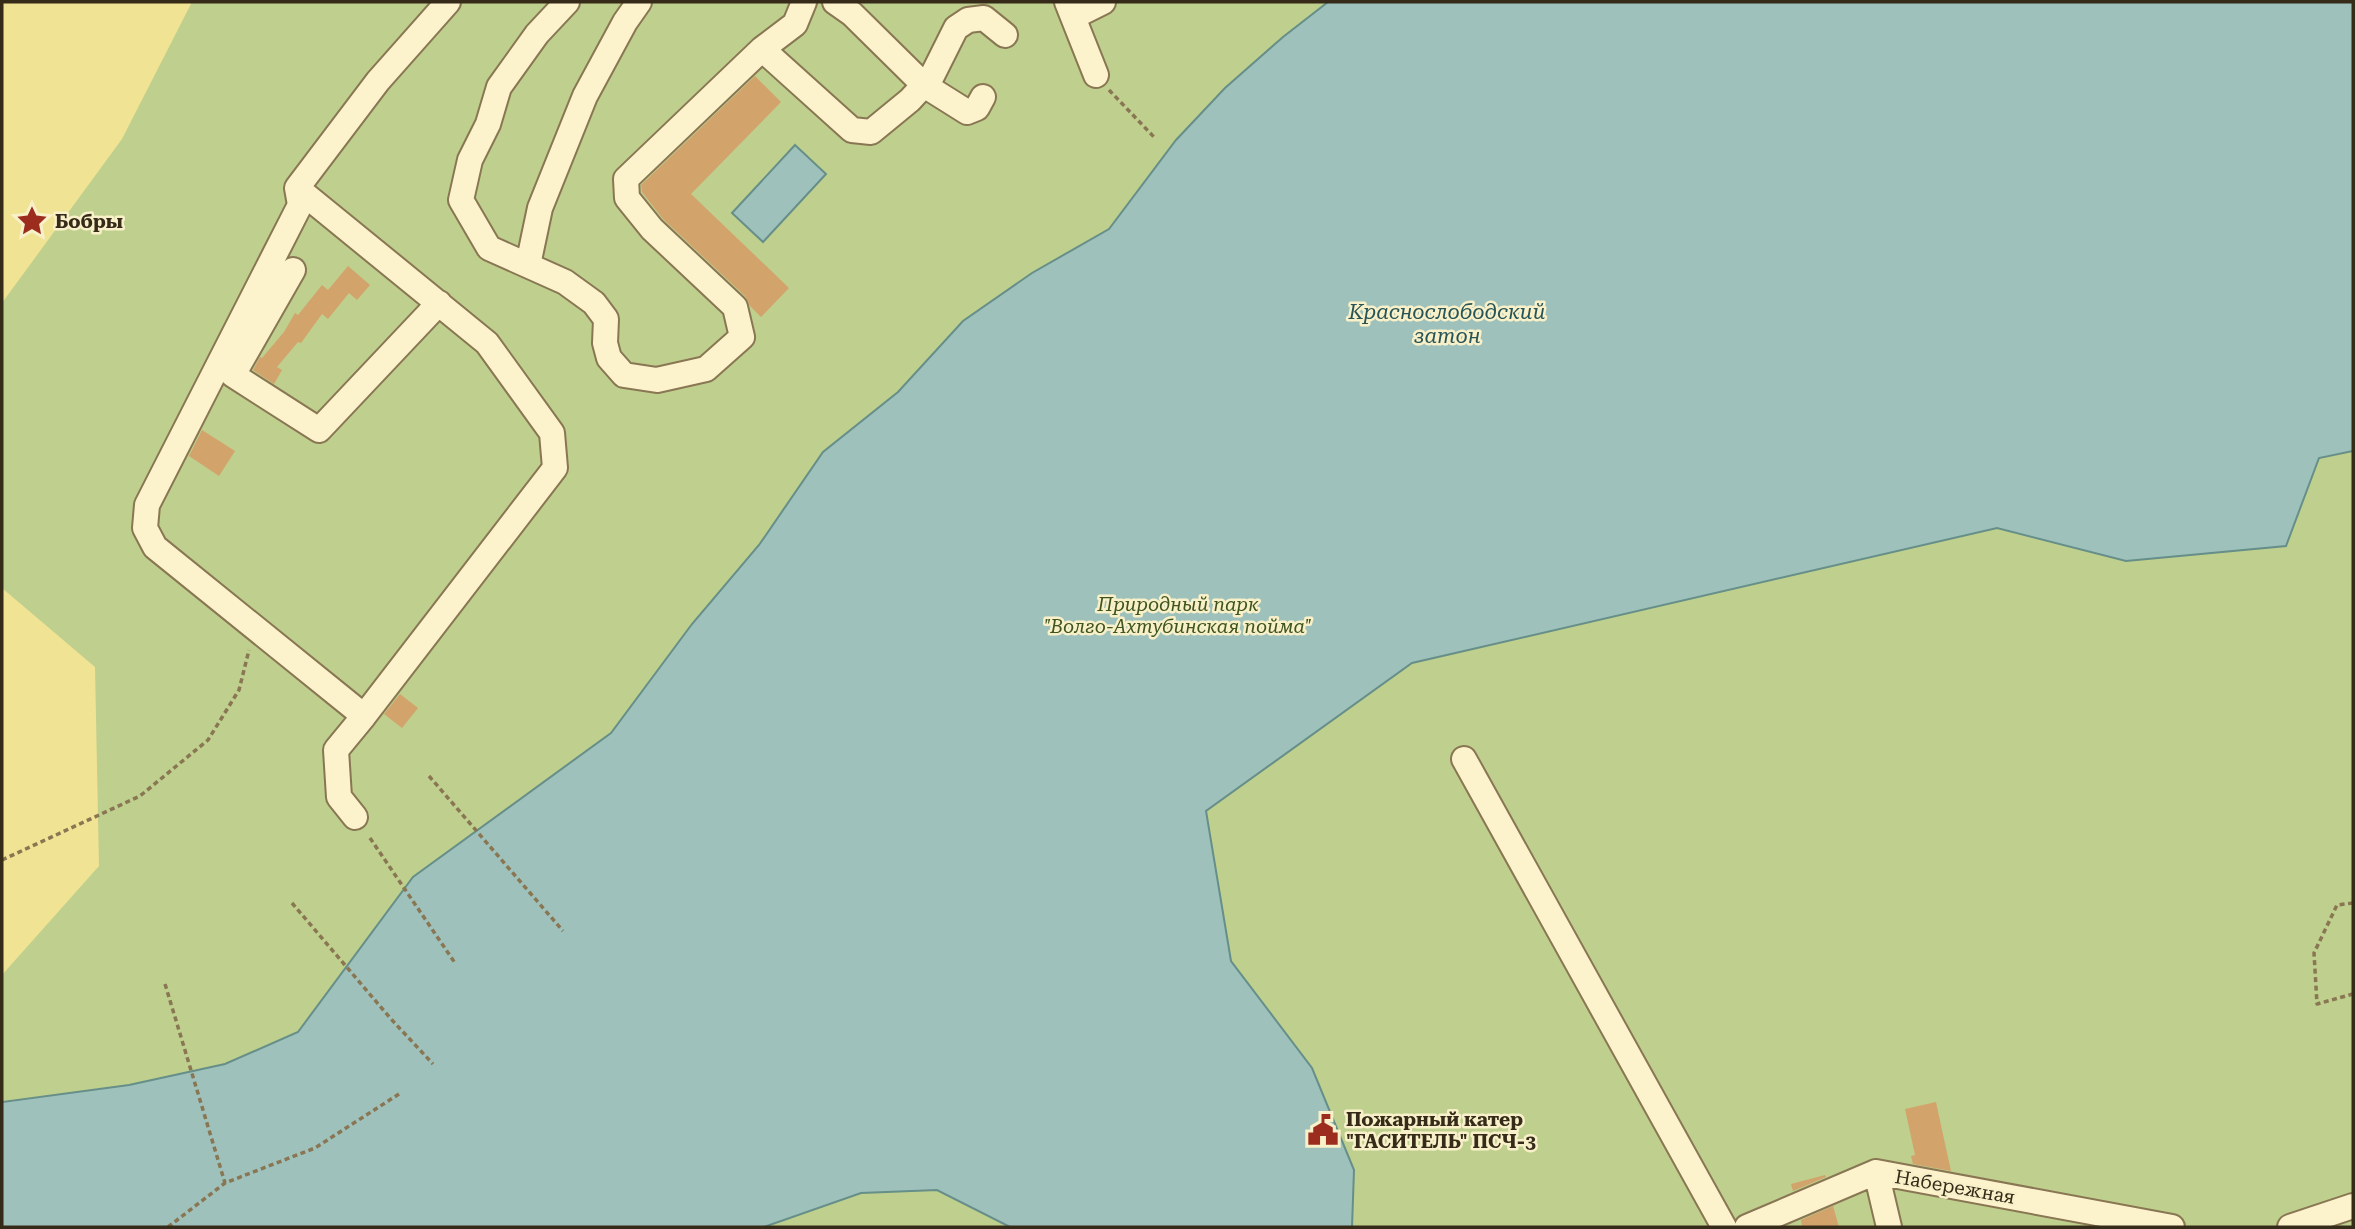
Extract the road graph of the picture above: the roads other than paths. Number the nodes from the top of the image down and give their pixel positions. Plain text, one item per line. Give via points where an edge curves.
1 (448, 2) edge
2 (567, 2) edge
3 (639, 2) edge
4 (804, 2) edge
5 (835, 2) edge
6 (1103, 2) edge
7 (1070, 9) edge
8 (1005, 35) dead end
9 (762, 49) junction
10 (1096, 75) road end
11 (924, 85) junction
12 (983, 97) dead end
13 (297, 188) junction
14 (528, 265) junction
15 (293, 270) dead end
16 (439, 303) junction
17 (364, 716) junction
18 (1464, 759) dead end
19 (355, 817) dead end
20 (1877, 1172) junction
21 (2353, 1206) edge
22 (1724, 1227) edge
23 (1747, 1227) edge
24 (1889, 1227) edge
25 (2172, 1227) edge
26 (2290, 1227) edge

1 - 13 street via 378,81
2 - 14 street via 499,87 470,160 461,200 489,248
3 - 14 street via 585,96 540,208
4 - 9 street via 796,24
5 - 11 street via 852,13
6 - 7 street
7 - 10 street
8 - 11 street via 984,18 968,20 956,28
9 - 11 street via 852,130 871,132
9 - 14 street via 626,179 627,198 652,229 735,307 742,337 706,369 657,380 624,375 609,358 604,343 606,319 594,303 565,282
11 - 12 street via 967,112 977,108
13 - 16 street
13 - 17 street via 300,205 148,505 145,528 155,547
15 - 16 street via 233,375 319,430
16 - 17 street via 488,343 552,433 555,468
17 - 19 street via 336,750 339,797
18 - 22 street
20 - 23 street, Набережная
20 - 24 street
20 - 25 street, Набережная
21 - 26 street

